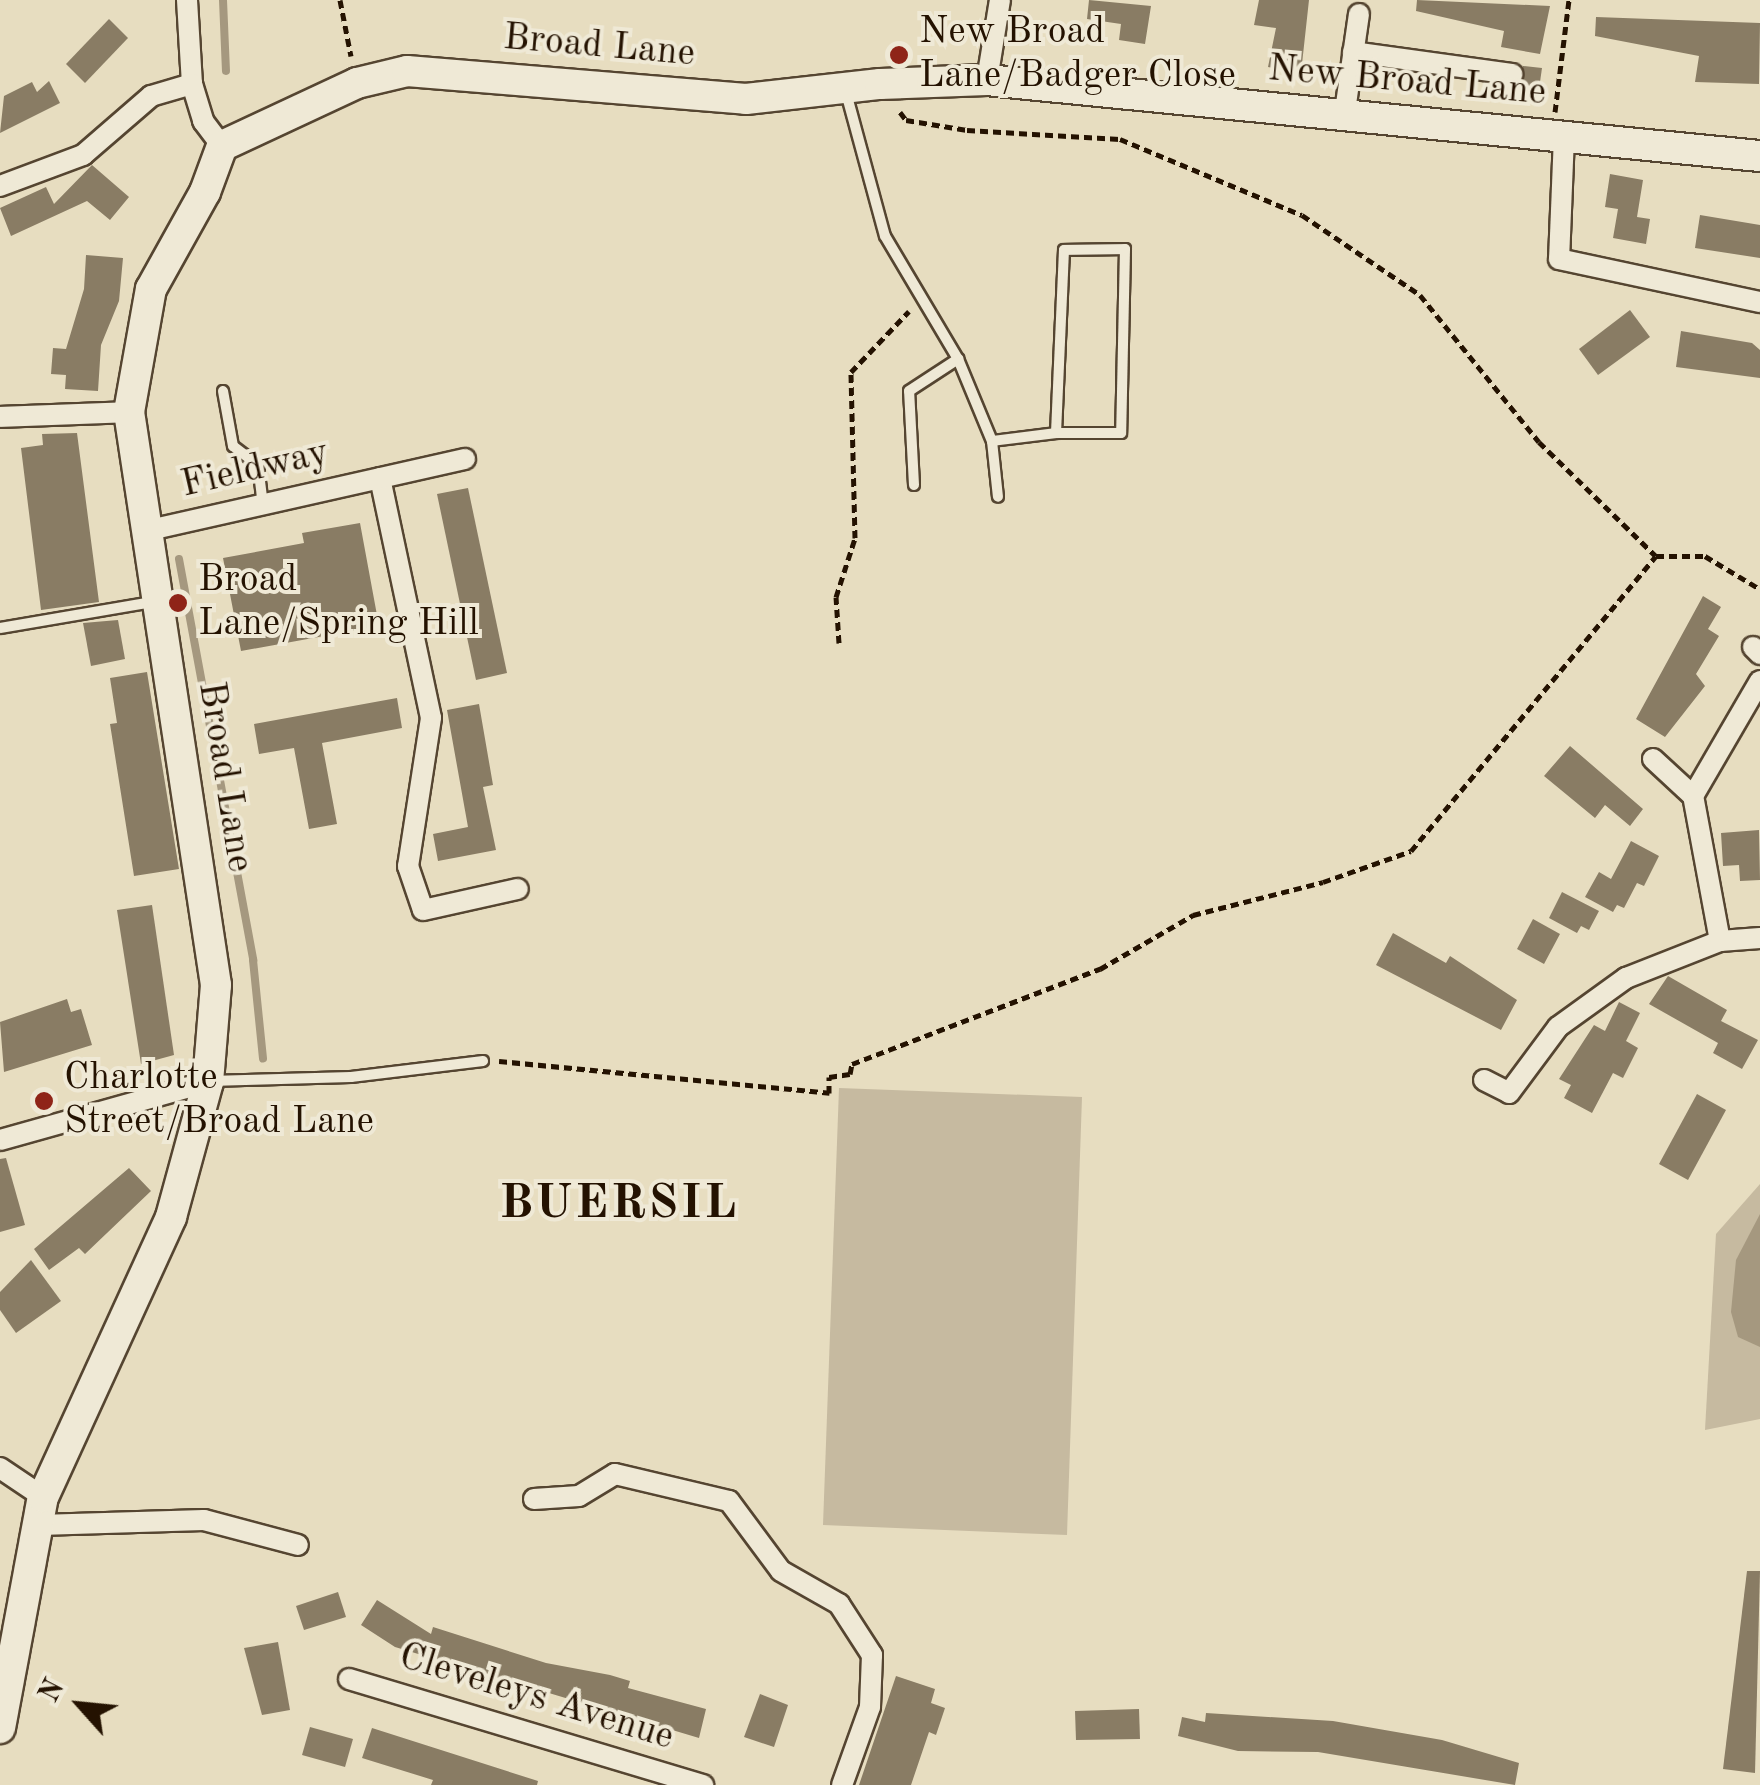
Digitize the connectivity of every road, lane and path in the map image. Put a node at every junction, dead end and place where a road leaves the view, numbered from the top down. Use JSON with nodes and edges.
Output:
{"nodes":[{"id":1,"x":186,"y":0,"type":"edge"},
{"id":2,"x":340,"y":0,"type":"edge"},
{"id":3,"x":1000,"y":0,"type":"edge"},
{"id":4,"x":1570,"y":0,"type":"edge"},
{"id":5,"x":1359,"y":14,"type":"dead end"},
{"id":6,"x":1354,"y":52,"type":"junction"},
{"id":7,"x":1512,"y":74,"type":"dead end"},
{"id":8,"x":987,"y":80,"type":"junction"},
{"id":9,"x":357,"y":83,"type":"junction"},
{"id":10,"x":192,"y":84,"type":"junction"},
{"id":11,"x":880,"y":84,"type":"junction"},
{"id":12,"x":845,"y":88,"type":"junction"},
{"id":13,"x":1344,"y":118,"type":"junction"},
{"id":14,"x":1558,"y":135,"type":"junction"},
{"id":15,"x":222,"y":146,"type":"junction"},
{"id":16,"x":1760,"y":156,"type":"edge"},
{"id":17,"x":0,"y":186,"type":"edge"},
{"id":18,"x":922,"y":298,"type":"junction"},
{"id":19,"x":1760,"y":302,"type":"edge"},
{"id":20,"x":958,"y":360,"type":"junction"},
{"id":21,"x":223,"y":391,"type":"dead end"},
{"id":22,"x":129,"y":412,"type":"junction"},
{"id":23,"x":0,"y":417,"type":"edge"},
{"id":24,"x":1056,"y":433,"type":"junction"},
{"id":25,"x":992,"y":441,"type":"junction"},
{"id":26,"x":465,"y":459,"type":"dead end"},
{"id":27,"x":380,"y":478,"type":"junction"},
{"id":28,"x":914,"y":485,"type":"dead end"},
{"id":29,"x":998,"y":497,"type":"dead end"},
{"id":30,"x":263,"y":503,"type":"junction"},
{"id":31,"x":145,"y":531,"type":"junction"},
{"id":32,"x":1656,"y":556,"type":"junction"},
{"id":33,"x":1760,"y":589,"type":"edge"},
{"id":34,"x":156,"y":601,"type":"junction"},
{"id":35,"x":0,"y":628,"type":"edge"},
{"id":36,"x":839,"y":643,"type":"dead end"},
{"id":37,"x":1760,"y":681,"type":"edge"},
{"id":38,"x":1652,"y":759,"type":"dead end"},
{"id":39,"x":1693,"y":796,"type":"junction"},
{"id":40,"x":518,"y":890,"type":"dead end"},
{"id":41,"x":1760,"y":938,"type":"edge"},
{"id":42,"x":1720,"y":941,"type":"junction"},
{"id":43,"x":483,"y":1061,"type":"joint"},
{"id":44,"x":1484,"y":1080,"type":"dead end"},
{"id":45,"x":208,"y":1082,"type":"junction"},
{"id":46,"x":0,"y":1140,"type":"edge"},
{"id":47,"x":0,"y":1468,"type":"edge"},
{"id":48,"x":534,"y":1499,"type":"dead end"},
{"id":49,"x":41,"y":1511,"type":"junction"},
{"id":50,"x":298,"y":1545,"type":"dead end"},
{"id":51,"x":349,"y":1679,"type":"dead end"},
{"id":52,"x":0,"y":1728,"type":"edge"},
{"id":53,"x":702,"y":1785,"type":"edge"},
{"id":54,"x":842,"y":1785,"type":"edge"}],
"edges":[{"from":1,"to":10,"type":"street"},
{"from":2,"to":9,"type":"path"},
{"from":3,"to":8,"type":"street"},
{"from":4,"to":14,"type":"path"},
{"from":5,"to":6,"type":"street"},
{"from":6,"to":7,"type":"street"},
{"from":6,"to":13,"type":"street"},
{"from":8,"to":11,"type":"main road","name":"Broad Lane"},
{"from":8,"to":13,"type":"main road","name":"New Broad Lane"},
{"from":9,"to":12,"type":"main road","name":"Broad Lane"},
{"from":9,"to":15,"type":"main road","name":"Broad Lane"},
{"from":10,"to":15,"type":"street"},
{"from":10,"to":17,"type":"street"},
{"from":11,"to":12,"type":"main road","name":"Broad Lane"},
{"from":11,"to":32,"type":"path"},
{"from":12,"to":18,"type":"lane"},
{"from":13,"to":14,"type":"main road","name":"New Broad Lane"},
{"from":14,"to":16,"type":"main road","name":"New Broad Lane"},
{"from":14,"to":19,"type":"street"},
{"from":15,"to":22,"type":"main road","name":"Broad Lane"},
{"from":18,"to":20,"type":"lane"},
{"from":18,"to":36,"type":"path"},
{"from":20,"to":25,"type":"lane"},
{"from":20,"to":28,"type":"lane"},
{"from":21,"to":30,"type":"lane"},
{"from":22,"to":23,"type":"street"},
{"from":22,"to":31,"type":"main road","name":"Broad Lane"},
{"from":24,"to":24,"type":"lane"},
{"from":24,"to":25,"type":"lane"},
{"from":25,"to":29,"type":"lane"},
{"from":26,"to":27,"type":"street","name":"Fieldway"},
{"from":27,"to":30,"type":"street","name":"Fieldway"},
{"from":27,"to":40,"type":"street","name":"Fieldway"},
{"from":30,"to":31,"type":"street","name":"Fieldway"},
{"from":31,"to":34,"type":"main road","name":"Broad Lane"},
{"from":32,"to":33,"type":"path"},
{"from":32,"to":43,"type":"path"},
{"from":34,"to":35,"type":"lane"},
{"from":34,"to":45,"type":"main road","name":"Broad Lane"},
{"from":37,"to":39,"type":"street"},
{"from":38,"to":39,"type":"street"},
{"from":39,"to":42,"type":"street"},
{"from":41,"to":42,"type":"street"},
{"from":42,"to":44,"type":"street"},
{"from":43,"to":45,"type":"lane"},
{"from":45,"to":46,"type":"street"},
{"from":45,"to":49,"type":"main road","name":"Broad Lane"},
{"from":47,"to":49,"type":"street"},
{"from":48,"to":54,"type":"street"},
{"from":49,"to":50,"type":"street"},
{"from":49,"to":52,"type":"main road","name":"Broad Lane"},
{"from":51,"to":53,"type":"street","name":"Cleveleys Avenue"}]}
